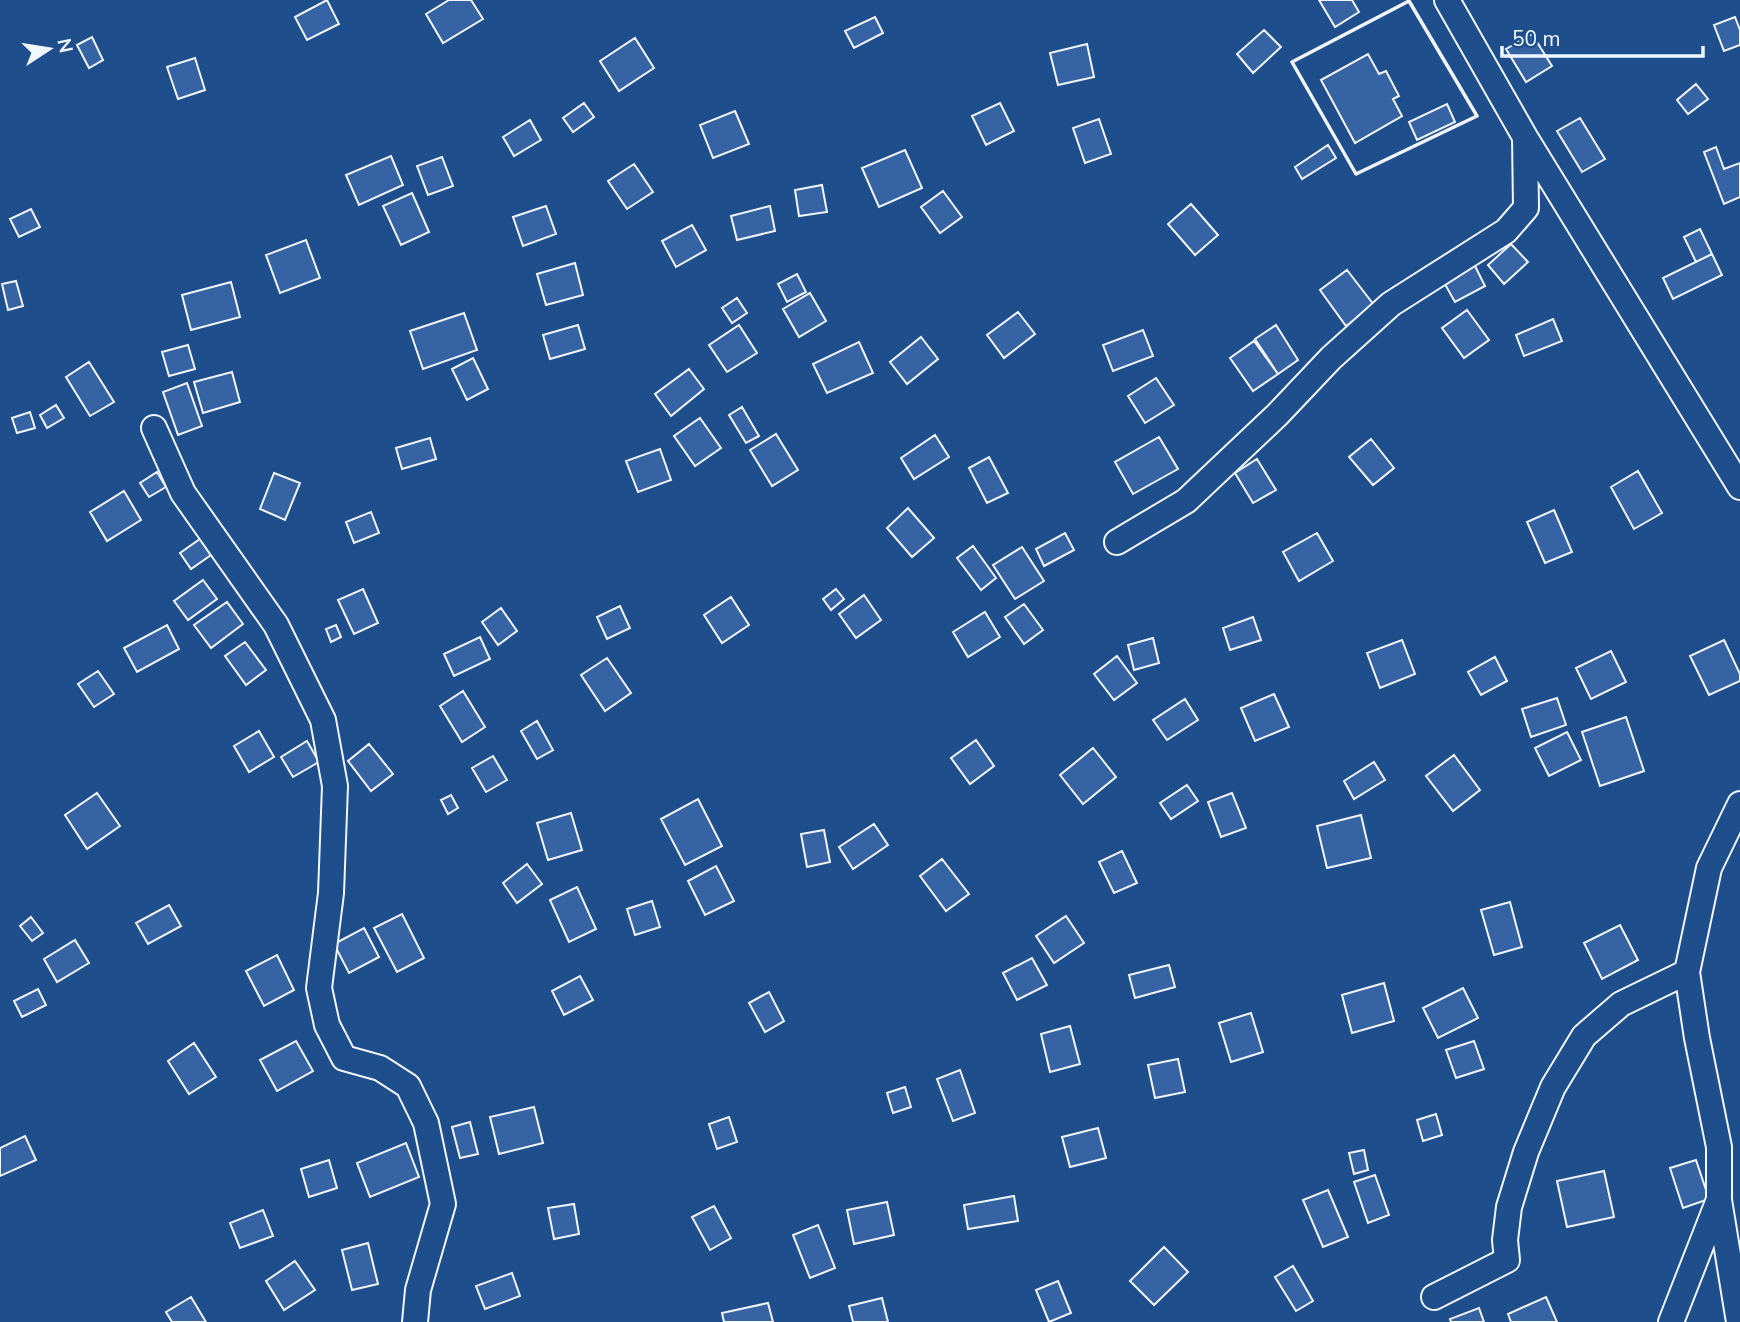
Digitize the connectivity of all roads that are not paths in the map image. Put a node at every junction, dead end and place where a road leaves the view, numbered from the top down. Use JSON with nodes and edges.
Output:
{"nodes":[{"id":1,"x":1447,"y":0,"type":"edge"},
{"id":2,"x":1525,"y":137,"type":"junction"},
{"id":3,"x":154,"y":428,"type":"dead end"},
{"id":4,"x":1740,"y":487,"type":"edge"},
{"id":5,"x":1117,"y":542,"type":"dead end"},
{"id":6,"x":1740,"y":804,"type":"edge"},
{"id":7,"x":1688,"y":972,"type":"junction"},
{"id":8,"x":1719,"y":1200,"type":"junction"},
{"id":9,"x":1434,"y":1297,"type":"dead end"},
{"id":10,"x":415,"y":1322,"type":"edge"},
{"id":11,"x":1671,"y":1322,"type":"edge"},
{"id":12,"x":1739,"y":1322,"type":"edge"}],
"edges":[{"from":1,"to":2,"type":"street"},
{"from":2,"to":4,"type":"street"},
{"from":2,"to":5,"type":"street"},
{"from":3,"to":10,"type":"street"},
{"from":6,"to":7,"type":"street"},
{"from":7,"to":8,"type":"street"},
{"from":7,"to":9,"type":"street"},
{"from":8,"to":11,"type":"street"},
{"from":8,"to":12,"type":"street"}]}
